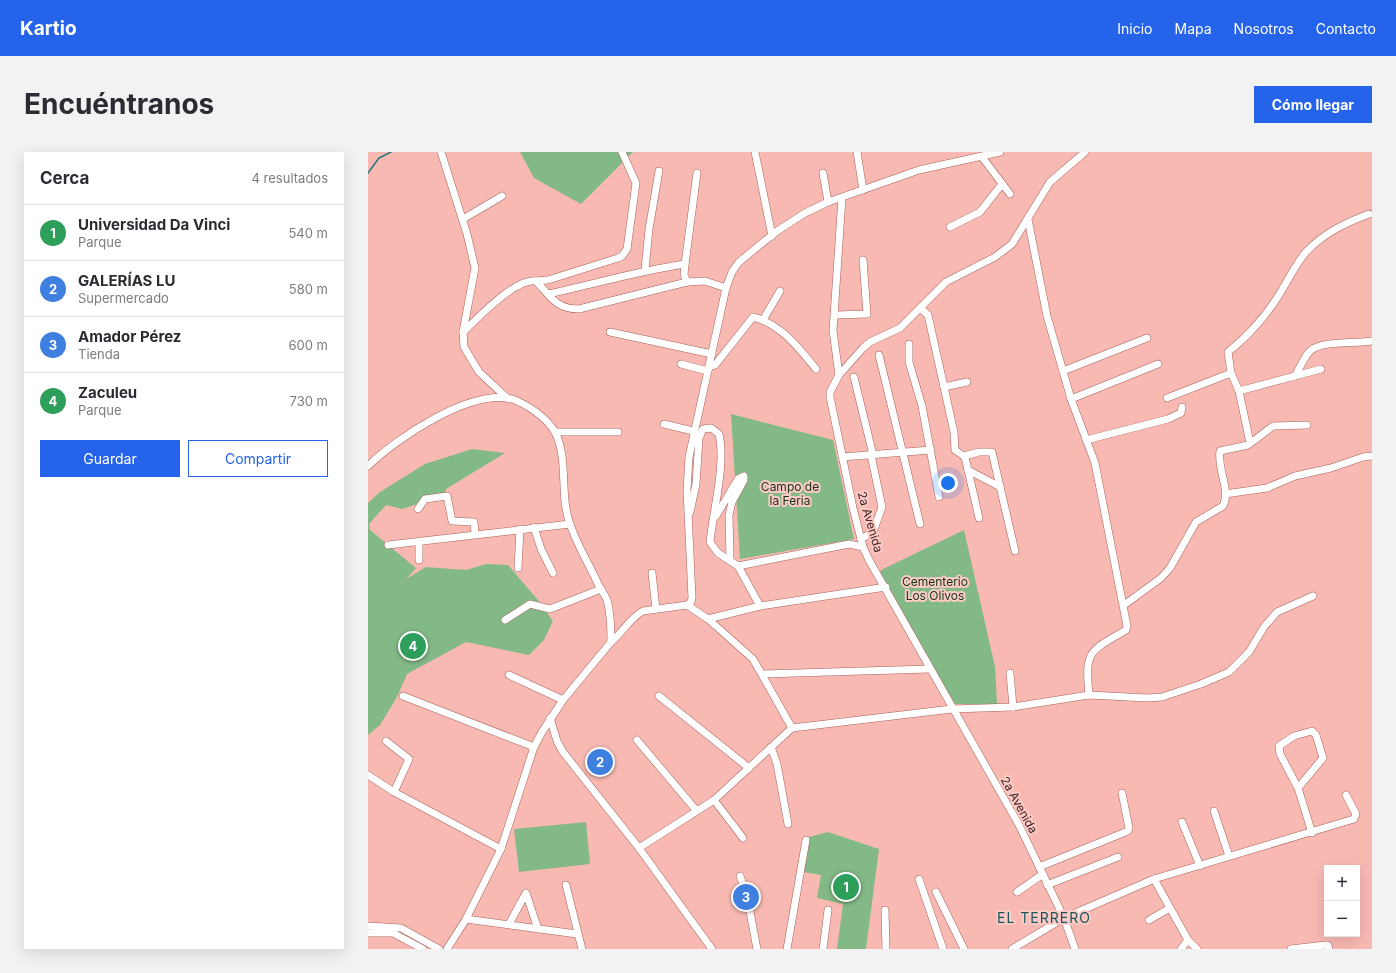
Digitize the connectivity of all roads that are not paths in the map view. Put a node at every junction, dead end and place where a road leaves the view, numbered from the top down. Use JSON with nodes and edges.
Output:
{"nodes":[{"id":1,"x":441,"y":152,"type":"edge"},
{"id":2,"x":622,"y":152,"type":"edge"},
{"id":3,"x":755,"y":152,"type":"edge"},
{"id":4,"x":857,"y":152,"type":"edge"},
{"id":5,"x":1000,"y":152,"type":"edge"},
{"id":6,"x":1085,"y":152,"type":"edge"},
{"id":7,"x":982,"y":156,"type":"junction"},
{"id":8,"x":659,"y":171,"type":"dead end"},
{"id":9,"x":697,"y":172,"type":"dead end"},
{"id":10,"x":823,"y":173,"type":"dead end"},
{"id":11,"x":1002,"y":184,"type":"junction"},
{"id":12,"x":863,"y":190,"type":"junction"},
{"id":13,"x":1010,"y":194,"type":"dead end"},
{"id":14,"x":502,"y":196,"type":"dead end"},
{"id":15,"x":842,"y":198,"type":"junction"},
{"id":16,"x":828,"y":202,"type":"junction"},
{"id":17,"x":1368,"y":214,"type":"dead end"},
{"id":18,"x":1028,"y":219,"type":"junction"},
{"id":19,"x":462,"y":220,"type":"junction"},
{"id":20,"x":950,"y":227,"type":"dead end"},
{"id":21,"x":772,"y":236,"type":"junction"},
{"id":22,"x":863,"y":260,"type":"dead end"},
{"id":23,"x":685,"y":264,"type":"junction"},
{"id":24,"x":645,"y":270,"type":"junction"},
{"id":25,"x":536,"y":281,"type":"junction"},
{"id":26,"x":687,"y":282,"type":"junction"},
{"id":27,"x":726,"y":288,"type":"junction"},
{"id":28,"x":780,"y":291,"type":"dead end"},
{"id":29,"x":548,"y":294,"type":"junction"},
{"id":30,"x":920,"y":308,"type":"junction"},
{"id":31,"x":836,"y":315,"type":"junction"},
{"id":32,"x":763,"y":320,"type":"junction"},
{"id":33,"x":463,"y":332,"type":"junction"},
{"id":34,"x":610,"y":332,"type":"dead end"},
{"id":35,"x":1147,"y":338,"type":"dead end"},
{"id":36,"x":1372,"y":341,"type":"edge"},
{"id":37,"x":909,"y":344,"type":"dead end"},
{"id":38,"x":712,"y":354,"type":"junction"},
{"id":39,"x":879,"y":355,"type":"dead end"},
{"id":40,"x":681,"y":364,"type":"dead end"},
{"id":41,"x":1158,"y":364,"type":"dead end"},
{"id":42,"x":708,"y":369,"type":"junction"},
{"id":43,"x":816,"y":369,"type":"dead end"},
{"id":44,"x":1321,"y":369,"type":"dead end"},
{"id":45,"x":1063,"y":371,"type":"junction"},
{"id":46,"x":1231,"y":373,"type":"junction"},
{"id":47,"x":839,"y":376,"type":"junction"},
{"id":48,"x":1295,"y":376,"type":"junction"},
{"id":49,"x":854,"y":377,"type":"dead end"},
{"id":50,"x":967,"y":382,"type":"dead end"},
{"id":51,"x":944,"y":387,"type":"junction"},
{"id":52,"x":1239,"y":392,"type":"junction"},
{"id":53,"x":1167,"y":398,"type":"dead end"},
{"id":54,"x":508,"y":399,"type":"junction"},
{"id":55,"x":1071,"y":399,"type":"junction"},
{"id":56,"x":1182,"y":407,"type":"dead end"},
{"id":57,"x":664,"y":424,"type":"dead end"},
{"id":58,"x":1307,"y":425,"type":"dead end"},
{"id":59,"x":694,"y":431,"type":"junction"},
{"id":60,"x":555,"y":432,"type":"junction"},
{"id":61,"x":618,"y":432,"type":"dead end"},
{"id":62,"x":1086,"y":440,"type":"junction"},
{"id":63,"x":1250,"y":444,"type":"junction"},
{"id":64,"x":931,"y":450,"type":"junction"},
{"id":65,"x":903,"y":453,"type":"junction"},
{"id":66,"x":368,"y":455,"type":"edge"},
{"id":67,"x":872,"y":455,"type":"junction"},
{"id":68,"x":842,"y":456,"type":"junction"},
{"id":69,"x":964,"y":456,"type":"junction"},
{"id":70,"x":1372,"y":456,"type":"edge"},
{"id":71,"x":374,"y":460,"type":"junction"},
{"id":72,"x":368,"y":466,"type":"edge"},
{"id":73,"x":968,"y":470,"type":"junction"},
{"id":74,"x":1000,"y":487,"type":"junction"},
{"id":75,"x":1225,"y":494,"type":"junction"},
{"id":76,"x":939,"y":497,"type":"dead end"},
{"id":77,"x":418,"y":509,"type":"dead end"},
{"id":78,"x":979,"y":518,"type":"dead end"},
{"id":79,"x":713,"y":521,"type":"junction"},
{"id":80,"x":570,"y":524,"type":"junction"},
{"id":81,"x":688,"y":524,"type":"junction"},
{"id":82,"x":920,"y":524,"type":"dead end"},
{"id":83,"x":534,"y":527,"type":"junction"},
{"id":84,"x":520,"y":529,"type":"junction"},
{"id":85,"x":475,"y":534,"type":"junction"},
{"id":86,"x":861,"y":538,"type":"junction"},
{"id":87,"x":419,"y":540,"type":"junction"},
{"id":88,"x":388,"y":545,"type":"dead end"},
{"id":89,"x":863,"y":547,"type":"junction"},
{"id":90,"x":1016,"y":550,"type":"dead end"},
{"id":91,"x":419,"y":560,"type":"dead end"},
{"id":92,"x":730,"y":560,"type":"junction"},
{"id":93,"x":738,"y":566,"type":"junction"},
{"id":94,"x":518,"y":568,"type":"dead end"},
{"id":95,"x":553,"y":573,"type":"dead end"},
{"id":96,"x":652,"y":573,"type":"dead end"},
{"id":97,"x":886,"y":587,"type":"junction"},
{"id":98,"x":601,"y":589,"type":"junction"},
{"id":99,"x":1313,"y":596,"type":"dead end"},
{"id":100,"x":687,"y":605,"type":"junction"},
{"id":101,"x":1124,"y":605,"type":"junction"},
{"id":102,"x":760,"y":606,"type":"junction"},
{"id":103,"x":656,"y":609,"type":"junction"},
{"id":104,"x":708,"y":619,"type":"junction"},
{"id":105,"x":505,"y":620,"type":"dead end"},
{"id":106,"x":611,"y":642,"type":"junction"},
{"id":107,"x":930,"y":669,"type":"junction"},
{"id":108,"x":1010,"y":673,"type":"dead end"},
{"id":109,"x":763,"y":674,"type":"junction"},
{"id":110,"x":509,"y":675,"type":"dead end"},
{"id":111,"x":403,"y":696,"type":"dead end"},
{"id":112,"x":659,"y":696,"type":"dead end"},
{"id":113,"x":1089,"y":696,"type":"junction"},
{"id":114,"x":563,"y":700,"type":"junction"},
{"id":115,"x":1013,"y":707,"type":"junction"},
{"id":116,"x":952,"y":709,"type":"junction"},
{"id":117,"x":550,"y":718,"type":"junction"},
{"id":118,"x":792,"y":728,"type":"junction"},
{"id":119,"x":637,"y":740,"type":"dead end"},
{"id":120,"x":386,"y":741,"type":"dead end"},
{"id":121,"x":534,"y":747,"type":"junction"},
{"id":122,"x":771,"y":747,"type":"junction"},
{"id":123,"x":750,"y":768,"type":"junction"},
{"id":124,"x":368,"y":775,"type":"edge"},
{"id":125,"x":1298,"y":788,"type":"junction"},
{"id":126,"x":394,"y":792,"type":"junction"},
{"id":127,"x":1122,"y":793,"type":"dead end"},
{"id":128,"x":1346,"y":795,"type":"dead end"},
{"id":129,"x":714,"y":800,"type":"junction"},
{"id":130,"x":696,"y":810,"type":"junction"},
{"id":131,"x":1214,"y":811,"type":"dead end"},
{"id":132,"x":1182,"y":822,"type":"dead end"},
{"id":133,"x":788,"y":824,"type":"dead end"},
{"id":134,"x":1312,"y":833,"type":"junction"},
{"id":135,"x":743,"y":838,"type":"dead end"},
{"id":136,"x":806,"y":840,"type":"dead end"},
{"id":137,"x":639,"y":848,"type":"junction"},
{"id":138,"x":501,"y":849,"type":"junction"},
{"id":139,"x":1230,"y":856,"type":"junction"},
{"id":140,"x":1118,"y":857,"type":"dead end"},
{"id":141,"x":1039,"y":866,"type":"junction"},
{"id":142,"x":1200,"y":866,"type":"junction"},
{"id":143,"x":1043,"y":874,"type":"junction"},
{"id":144,"x":740,"y":876,"type":"dead end"},
{"id":145,"x":919,"y":879,"type":"dead end"},
{"id":146,"x":1154,"y":879,"type":"junction"},
{"id":147,"x":566,"y":885,"type":"dead end"},
{"id":148,"x":1047,"y":885,"type":"junction"},
{"id":149,"x":936,"y":892,"type":"dead end"},
{"id":150,"x":1017,"y":892,"type":"dead end"},
{"id":151,"x":1170,"y":908,"type":"junction"},
{"id":152,"x":828,"y":910,"type":"dead end"},
{"id":153,"x":886,"y":910,"type":"dead end"},
{"id":154,"x":1064,"y":918,"type":"junction"},
{"id":155,"x":466,"y":920,"type":"junction"},
{"id":156,"x":1149,"y":920,"type":"dead end"},
{"id":157,"x":509,"y":924,"type":"junction"},
{"id":158,"x":368,"y":926,"type":"edge"},
{"id":159,"x":538,"y":929,"type":"junction"},
{"id":160,"x":368,"y":933,"type":"edge"},
{"id":161,"x":577,"y":934,"type":"junction"},
{"id":162,"x":1188,"y":940,"type":"junction"},
{"id":163,"x":423,"y":949,"type":"edge"},
{"id":164,"x":439,"y":949,"type":"edge"},
{"id":165,"x":447,"y":949,"type":"edge"},
{"id":166,"x":582,"y":949,"type":"edge"},
{"id":167,"x":712,"y":949,"type":"edge"},
{"id":168,"x":757,"y":949,"type":"edge"},
{"id":169,"x":787,"y":949,"type":"edge"},
{"id":170,"x":823,"y":949,"type":"edge"},
{"id":171,"x":886,"y":949,"type":"edge"},
{"id":172,"x":943,"y":949,"type":"edge"},
{"id":173,"x":964,"y":949,"type":"edge"},
{"id":174,"x":1012,"y":949,"type":"edge"},
{"id":175,"x":1075,"y":949,"type":"edge"},
{"id":176,"x":1180,"y":949,"type":"edge"},
{"id":177,"x":1197,"y":949,"type":"edge"},
{"id":178,"x":1290,"y":949,"type":"edge"},
{"id":179,"x":1329,"y":949,"type":"edge"}],
"edges":[{"from":1,"to":19,"type":"street"},
{"from":2,"to":25,"type":"street"},
{"from":3,"to":21,"type":"street"},
{"from":4,"to":12,"type":"street"},
{"from":5,"to":7,"type":"street"},
{"from":6,"to":18,"type":"street","name":"2a Avenida"},
{"from":7,"to":11,"type":"street"},
{"from":7,"to":12,"type":"street"},
{"from":8,"to":24,"type":"street"},
{"from":9,"to":23,"type":"street"},
{"from":10,"to":16,"type":"street"},
{"from":11,"to":13,"type":"street"},
{"from":11,"to":20,"type":"street"},
{"from":12,"to":15,"type":"street"},
{"from":14,"to":19,"type":"street"},
{"from":15,"to":16,"type":"street"},
{"from":15,"to":31,"type":"street"},
{"from":16,"to":21,"type":"street"},
{"from":17,"to":46,"type":"street"},
{"from":18,"to":30,"type":"street","name":"2a Avenida"},
{"from":18,"to":45,"type":"street"},
{"from":19,"to":33,"type":"street"},
{"from":21,"to":27,"type":"street"},
{"from":22,"to":31,"type":"street"},
{"from":23,"to":24,"type":"street"},
{"from":23,"to":26,"type":"street"},
{"from":24,"to":29,"type":"street"},
{"from":25,"to":29,"type":"street"},
{"from":25,"to":33,"type":"street"},
{"from":26,"to":27,"type":"street"},
{"from":26,"to":29,"type":"street"},
{"from":27,"to":38,"type":"street"},
{"from":28,"to":32,"type":"street"},
{"from":30,"to":47,"type":"street","name":"2a Avenida"},
{"from":30,"to":51,"type":"street"},
{"from":31,"to":47,"type":"street"},
{"from":32,"to":42,"type":"street"},
{"from":32,"to":43,"type":"street"},
{"from":33,"to":54,"type":"street"},
{"from":34,"to":38,"type":"street"},
{"from":35,"to":45,"type":"street"},
{"from":36,"to":48,"type":"street"},
{"from":37,"to":64,"type":"street"},
{"from":38,"to":42,"type":"street"},
{"from":39,"to":65,"type":"street"},
{"from":40,"to":42,"type":"street"},
{"from":41,"to":55,"type":"street"},
{"from":42,"to":59,"type":"street"},
{"from":44,"to":48,"type":"street"},
{"from":45,"to":55,"type":"street"},
{"from":46,"to":52,"type":"street"},
{"from":46,"to":53,"type":"street"},
{"from":47,"to":68,"type":"street","name":"2a Avenida"},
{"from":48,"to":52,"type":"street"},
{"from":49,"to":67,"type":"street"},
{"from":50,"to":51,"type":"street"},
{"from":51,"to":69,"type":"street"},
{"from":52,"to":63,"type":"street"},
{"from":54,"to":60,"type":"street"},
{"from":54,"to":71,"type":"street"},
{"from":55,"to":62,"type":"street"},
{"from":56,"to":62,"type":"street"},
{"from":57,"to":59,"type":"street"},
{"from":58,"to":63,"type":"street"},
{"from":59,"to":81,"type":"street"},
{"from":60,"to":61,"type":"street"},
{"from":60,"to":80,"type":"street"},
{"from":62,"to":101,"type":"street"},
{"from":63,"to":75,"type":"street"},
{"from":64,"to":65,"type":"street"},
{"from":64,"to":76,"type":"street"},
{"from":65,"to":67,"type":"street"},
{"from":65,"to":82,"type":"street"},
{"from":66,"to":71,"type":"street"},
{"from":67,"to":68,"type":"street"},
{"from":67,"to":86,"type":"street"},
{"from":68,"to":86,"type":"street","name":"2a Avenida"},
{"from":69,"to":73,"type":"street"},
{"from":69,"to":74,"type":"street"},
{"from":70,"to":75,"type":"street"},
{"from":71,"to":72,"type":"street"},
{"from":73,"to":74,"type":"street"},
{"from":73,"to":78,"type":"street"},
{"from":74,"to":90,"type":"street"},
{"from":75,"to":101,"type":"street"},
{"from":77,"to":85,"type":"street"},
{"from":79,"to":81,"type":"street"},
{"from":79,"to":92,"type":"street"},
{"from":79,"to":92,"type":"street"},
{"from":80,"to":83,"type":"street"},
{"from":80,"to":98,"type":"street"},
{"from":81,"to":100,"type":"street"},
{"from":83,"to":84,"type":"street"},
{"from":83,"to":95,"type":"street"},
{"from":84,"to":85,"type":"street"},
{"from":84,"to":94,"type":"street"},
{"from":85,"to":87,"type":"street"},
{"from":86,"to":89,"type":"street","name":"2a Avenida"},
{"from":87,"to":88,"type":"street"},
{"from":87,"to":91,"type":"street"},
{"from":89,"to":93,"type":"street"},
{"from":89,"to":97,"type":"street","name":"2a Avenida"},
{"from":92,"to":93,"type":"street"},
{"from":93,"to":102,"type":"street"},
{"from":96,"to":103,"type":"street"},
{"from":97,"to":102,"type":"street"},
{"from":97,"to":107,"type":"street","name":"2a Avenida"},
{"from":98,"to":105,"type":"street"},
{"from":98,"to":106,"type":"street"},
{"from":99,"to":113,"type":"street"},
{"from":100,"to":103,"type":"street"},
{"from":100,"to":104,"type":"street"},
{"from":101,"to":113,"type":"street"},
{"from":102,"to":104,"type":"street"},
{"from":103,"to":106,"type":"street"},
{"from":104,"to":109,"type":"street"},
{"from":106,"to":114,"type":"street"},
{"from":107,"to":109,"type":"street"},
{"from":107,"to":116,"type":"street","name":"2a Avenida"},
{"from":108,"to":115,"type":"street"},
{"from":109,"to":118,"type":"street"},
{"from":110,"to":114,"type":"street"},
{"from":111,"to":121,"type":"street"},
{"from":112,"to":123,"type":"street"},
{"from":113,"to":115,"type":"street"},
{"from":114,"to":117,"type":"street"},
{"from":115,"to":116,"type":"street"},
{"from":116,"to":118,"type":"street"},
{"from":116,"to":141,"type":"street","name":"2a Avenida"},
{"from":117,"to":121,"type":"street"},
{"from":117,"to":137,"type":"street"},
{"from":118,"to":122,"type":"street"},
{"from":119,"to":130,"type":"street"},
{"from":120,"to":126,"type":"street"},
{"from":121,"to":138,"type":"street"},
{"from":122,"to":123,"type":"street"},
{"from":122,"to":133,"type":"street"},
{"from":123,"to":129,"type":"street"},
{"from":124,"to":126,"type":"street"},
{"from":125,"to":125,"type":"street"},
{"from":125,"to":134,"type":"street"},
{"from":126,"to":138,"type":"street"},
{"from":127,"to":141,"type":"street"},
{"from":128,"to":134,"type":"street"},
{"from":129,"to":130,"type":"street"},
{"from":129,"to":135,"type":"street"},
{"from":130,"to":137,"type":"street"},
{"from":131,"to":139,"type":"street"},
{"from":132,"to":142,"type":"street"},
{"from":134,"to":139,"type":"street"},
{"from":136,"to":169,"type":"street"},
{"from":137,"to":167,"type":"street"},
{"from":138,"to":155,"type":"street"},
{"from":139,"to":142,"type":"street"},
{"from":140,"to":148,"type":"street"},
{"from":141,"to":143,"type":"street","name":"2a Avenida"},
{"from":142,"to":146,"type":"street"},
{"from":143,"to":148,"type":"street","name":"2a Avenida"},
{"from":143,"to":150,"type":"street"},
{"from":144,"to":168,"type":"street"},
{"from":145,"to":172,"type":"street"},
{"from":146,"to":151,"type":"street"},
{"from":146,"to":154,"type":"street"},
{"from":147,"to":161,"type":"street"},
{"from":148,"to":154,"type":"street","name":"2a Avenida"},
{"from":149,"to":173,"type":"street"},
{"from":151,"to":156,"type":"street"},
{"from":151,"to":162,"type":"street"},
{"from":152,"to":170,"type":"street"},
{"from":153,"to":171,"type":"street"},
{"from":154,"to":174,"type":"street"},
{"from":154,"to":175,"type":"street","name":"2a Avenida"},
{"from":155,"to":157,"type":"street"},
{"from":155,"to":165,"type":"street"},
{"from":157,"to":159,"type":"street"},
{"from":157,"to":159,"type":"street"},
{"from":158,"to":164,"type":"street"},
{"from":159,"to":161,"type":"street"},
{"from":160,"to":163,"type":"street"},
{"from":161,"to":166,"type":"street"},
{"from":162,"to":176,"type":"street"},
{"from":162,"to":177,"type":"street"},
{"from":178,"to":179,"type":"street"}]}
